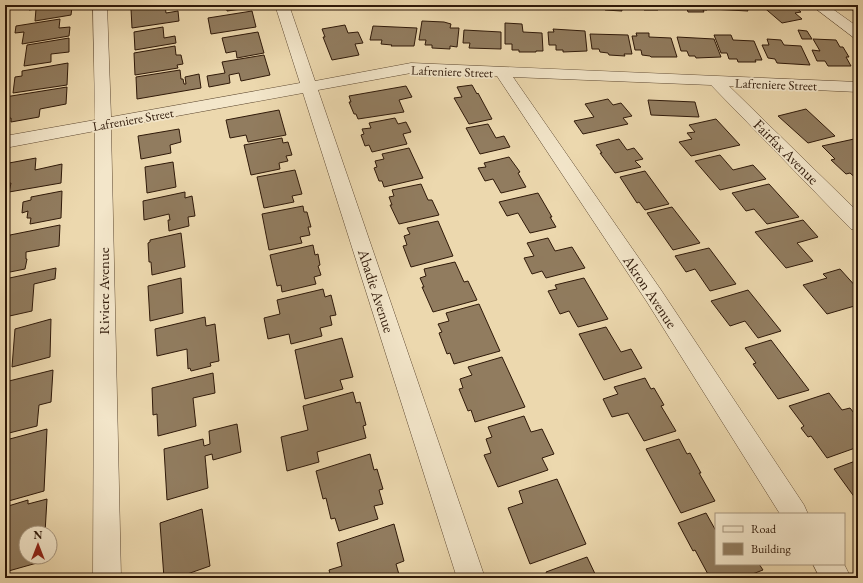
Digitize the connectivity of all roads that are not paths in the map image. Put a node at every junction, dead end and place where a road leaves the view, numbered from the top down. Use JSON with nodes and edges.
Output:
{"nodes":[{"id":1,"x":100,"y":5,"type":"edge"},
{"id":2,"x":282,"y":5,"type":"edge"},
{"id":3,"x":818,"y":5,"type":"edge"},
{"id":4,"x":858,"y":34,"type":"edge"},
{"id":5,"x":502,"y":72,"type":"junction"},
{"id":6,"x":714,"y":81,"type":"junction"},
{"id":7,"x":309,"y":86,"type":"junction"},
{"id":8,"x":858,"y":87,"type":"edge"},
{"id":9,"x":103,"y":124,"type":"junction"},
{"id":10,"x":5,"y":142,"type":"edge"},
{"id":11,"x":858,"y":224,"type":"edge"},
{"id":12,"x":794,"y":513,"type":"edge"},
{"id":13,"x":828,"y":565,"type":"edge"},
{"id":14,"x":107,"y":578,"type":"edge"},
{"id":15,"x":471,"y":578,"type":"edge"},
{"id":16,"x":836,"y":578,"type":"edge"}],
"edges":[{"from":1,"to":9,"type":"street","name":"Riviere Avenue"},
{"from":2,"to":7,"type":"street","name":"Abadie Avenue"},
{"from":3,"to":4,"type":"street"},
{"from":5,"to":6,"type":"street","name":"Lafreniere Street"},
{"from":5,"to":7,"type":"street","name":"Lafreniere Street"},
{"from":5,"to":12,"type":"street","name":"Akron Avenue"},
{"from":6,"to":8,"type":"street","name":"Lafreniere Street"},
{"from":6,"to":11,"type":"street","name":"Fairfax Avenue"},
{"from":7,"to":9,"type":"street","name":"Lafreniere Street"},
{"from":7,"to":15,"type":"street","name":"Abadie Avenue"},
{"from":9,"to":10,"type":"street","name":"Lafreniere Street"},
{"from":9,"to":14,"type":"street","name":"Riviere Avenue"},
{"from":13,"to":16,"type":"street"}]}
